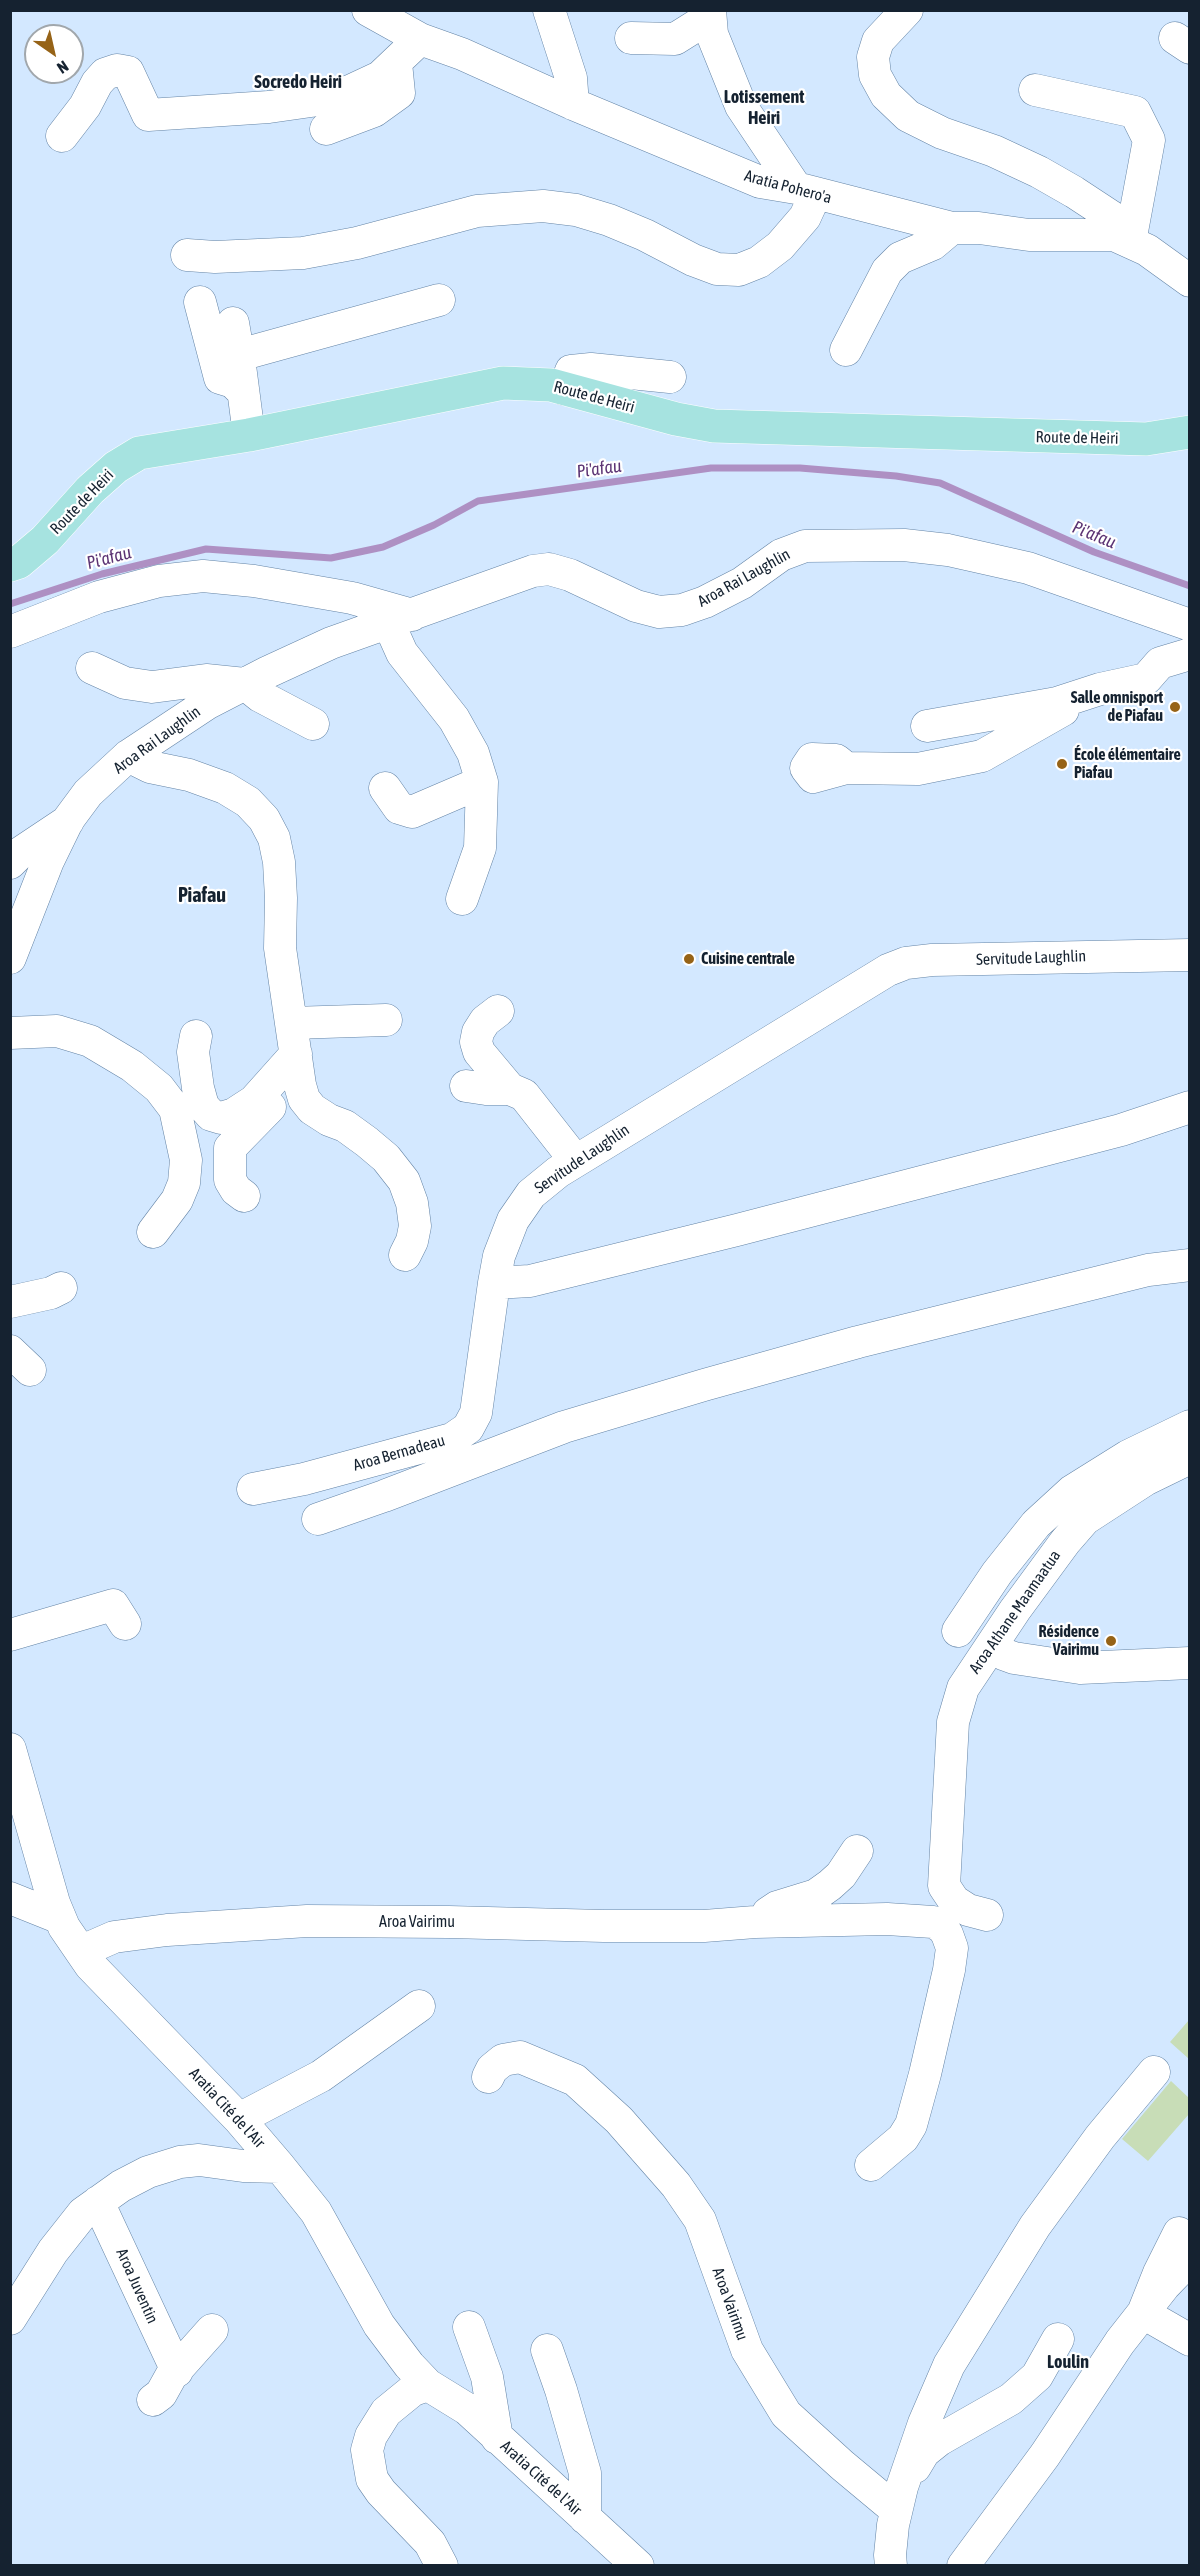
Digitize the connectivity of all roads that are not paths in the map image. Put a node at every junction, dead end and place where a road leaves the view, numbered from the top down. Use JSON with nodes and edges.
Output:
{"nodes":[{"id":1,"x":368,"y":10,"type":"edge"},
{"id":2,"x":549,"y":10,"type":"edge"},
{"id":3,"x":907,"y":10,"type":"edge"},
{"id":4,"x":710,"y":14,"type":"edge"},
{"id":5,"x":631,"y":38,"type":"dead end"},
{"id":6,"x":420,"y":39,"type":"junction"},
{"id":7,"x":396,"y":63,"type":"junction"},
{"id":8,"x":1035,"y":90,"type":"dead end"},
{"id":9,"x":573,"y":104,"type":"junction"},
{"id":10,"x":326,"y":129,"type":"dead end"},
{"id":11,"x":62,"y":136,"type":"dead end"},
{"id":12,"x":806,"y":190,"type":"junction"},
{"id":13,"x":952,"y":228,"type":"junction"},
{"id":14,"x":1122,"y":239,"type":"junction"},
{"id":15,"x":187,"y":255,"type":"dead end"},
{"id":16,"x":1190,"y":281,"type":"edge"},
{"id":17,"x":439,"y":300,"type":"dead end"},
{"id":18,"x":200,"y":302,"type":"dead end"},
{"id":19,"x":233,"y":323,"type":"dead end"},
{"id":20,"x":846,"y":350,"type":"dead end"},
{"id":21,"x":239,"y":358,"type":"junction"},
{"id":22,"x":670,"y":377,"type":"dead end"},
{"id":23,"x":564,"y":389,"type":"junction"},
{"id":24,"x":243,"y":392,"type":"junction"},
{"id":25,"x":1190,"y":432,"type":"edge"},
{"id":26,"x":249,"y":435,"type":"junction"},
{"id":27,"x":10,"y":565,"type":"edge"},
{"id":28,"x":401,"y":619,"type":"junction"},
{"id":29,"x":1190,"y":625,"type":"edge"},
{"id":30,"x":10,"y":632,"type":"edge"},
{"id":31,"x":1190,"y":654,"type":"edge"},
{"id":32,"x":92,"y":668,"type":"dead end"},
{"id":33,"x":245,"y":684,"type":"junction"},
{"id":34,"x":1100,"y":689,"type":"junction"},
{"id":35,"x":313,"y":724,"type":"dead end"},
{"id":36,"x":927,"y":726,"type":"dead end"},
{"id":37,"x":128,"y":756,"type":"junction"},
{"id":38,"x":846,"y":768,"type":"dead end"},
{"id":39,"x":482,"y":782,"type":"junction"},
{"id":40,"x":386,"y":788,"type":"dead end"},
{"id":41,"x":72,"y":814,"type":"junction"},
{"id":42,"x":10,"y":833,"type":"edge"},
{"id":43,"x":10,"y":863,"type":"edge"},
{"id":44,"x":462,"y":899,"type":"dead end"},
{"id":45,"x":1190,"y":955,"type":"edge"},
{"id":46,"x":10,"y":958,"type":"edge"},
{"id":47,"x":498,"y":1011,"type":"dead end"},
{"id":48,"x":386,"y":1020,"type":"dead end"},
{"id":49,"x":292,"y":1023,"type":"junction"},
{"id":50,"x":10,"y":1033,"type":"edge"},
{"id":51,"x":196,"y":1036,"type":"dead end"},
{"id":52,"x":296,"y":1054,"type":"junction"},
{"id":53,"x":466,"y":1086,"type":"dead end"},
{"id":54,"x":510,"y":1089,"type":"junction"},
{"id":55,"x":304,"y":1099,"type":"junction"},
{"id":56,"x":1190,"y":1107,"type":"edge"},
{"id":57,"x":575,"y":1160,"type":"junction"},
{"id":58,"x":244,"y":1196,"type":"dead end"},
{"id":59,"x":153,"y":1232,"type":"dead end"},
{"id":60,"x":405,"y":1256,"type":"dead end"},
{"id":61,"x":1190,"y":1264,"type":"edge"},
{"id":62,"x":494,"y":1283,"type":"junction"},
{"id":63,"x":62,"y":1288,"type":"dead end"},
{"id":64,"x":10,"y":1302,"type":"edge"},
{"id":65,"x":1190,"y":1426,"type":"edge"},
{"id":66,"x":1190,"y":1458,"type":"edge"},
{"id":67,"x":253,"y":1489,"type":"dead end"},
{"id":68,"x":318,"y":1519,"type":"dead end"},
{"id":69,"x":125,"y":1624,"type":"dead end"},
{"id":70,"x":958,"y":1631,"type":"dead end"},
{"id":71,"x":10,"y":1635,"type":"edge"},
{"id":72,"x":993,"y":1644,"type":"junction"},
{"id":73,"x":1190,"y":1663,"type":"edge"},
{"id":74,"x":10,"y":1749,"type":"edge"},
{"id":75,"x":857,"y":1851,"type":"dead end"},
{"id":76,"x":10,"y":1898,"type":"edge"},
{"id":77,"x":987,"y":1915,"type":"dead end"},
{"id":78,"x":60,"y":1918,"type":"junction"},
{"id":79,"x":755,"y":1922,"type":"junction"},
{"id":80,"x":82,"y":1951,"type":"junction"},
{"id":81,"x":419,"y":2006,"type":"dead end"},
{"id":82,"x":1154,"y":2072,"type":"dead end"},
{"id":83,"x":488,"y":2077,"type":"dead end"},
{"id":84,"x":239,"y":2119,"type":"junction"},
{"id":85,"x":871,"y":2165,"type":"dead end"},
{"id":86,"x":280,"y":2167,"type":"junction"},
{"id":87,"x":98,"y":2202,"type":"junction"},
{"id":88,"x":1184,"y":2246,"type":"edge"},
{"id":89,"x":1143,"y":2313,"type":"junction"},
{"id":90,"x":10,"y":2319,"type":"edge"},
{"id":91,"x":469,"y":2327,"type":"dead end"},
{"id":92,"x":212,"y":2330,"type":"dead end"},
{"id":93,"x":1058,"y":2339,"type":"dead end"},
{"id":94,"x":1190,"y":2340,"type":"edge"},
{"id":95,"x":547,"y":2350,"type":"dead end"},
{"id":96,"x":177,"y":2371,"type":"junction"},
{"id":97,"x":428,"y":2385,"type":"junction"},
{"id":98,"x":153,"y":2400,"type":"dead end"},
{"id":99,"x":497,"y":2438,"type":"junction"},
{"id":100,"x":899,"y":2499,"type":"junction"},
{"id":101,"x":585,"y":2518,"type":"junction"},
{"id":102,"x":442,"y":2565,"type":"edge"},
{"id":103,"x":638,"y":2565,"type":"edge"},
{"id":104,"x":891,"y":2565,"type":"edge"},
{"id":105,"x":963,"y":2565,"type":"edge"}],
"edges":[{"from":1,"to":6,"type":"street","name":"Aratia Pohero'a"},
{"from":2,"to":9,"type":"street"},
{"from":3,"to":14,"type":"street"},
{"from":4,"to":5,"type":"street"},
{"from":4,"to":12,"type":"street"},
{"from":6,"to":7,"type":"street"},
{"from":6,"to":9,"type":"street","name":"Aratia Pohero'a"},
{"from":7,"to":10,"type":"street"},
{"from":7,"to":11,"type":"street"},
{"from":8,"to":14,"type":"street"},
{"from":9,"to":12,"type":"street","name":"Aratia Pohero'a"},
{"from":12,"to":13,"type":"street","name":"Aratia Pohero'a"},
{"from":12,"to":15,"type":"street"},
{"from":13,"to":14,"type":"street","name":"Aratia Pohero'a"},
{"from":13,"to":20,"type":"street"},
{"from":14,"to":16,"type":"street","name":"Aratia Pohero'a"},
{"from":17,"to":21,"type":"street"},
{"from":18,"to":24,"type":"street"},
{"from":19,"to":21,"type":"street"},
{"from":21,"to":24,"type":"street"},
{"from":22,"to":23,"type":"street"},
{"from":23,"to":25,"type":"main road","name":"Route de Heiri"},
{"from":23,"to":26,"type":"main road","name":"Route de Heiri"},
{"from":24,"to":26,"type":"street"},
{"from":26,"to":27,"type":"main road","name":"Route de Heiri"},
{"from":28,"to":29,"type":"street","name":"Aroa Rai Laughlin"},
{"from":28,"to":30,"type":"street"},
{"from":28,"to":33,"type":"street","name":"Aroa Rai Laughlin"},
{"from":28,"to":39,"type":"street"},
{"from":31,"to":34,"type":"street"},
{"from":32,"to":33,"type":"street","name":"Aroa Rai Laughlin"},
{"from":33,"to":35,"type":"street","name":"Aroa Rai Laughlin"},
{"from":33,"to":37,"type":"street","name":"Aroa Rai Laughlin"},
{"from":34,"to":36,"type":"street"},
{"from":34,"to":38,"type":"street"},
{"from":37,"to":41,"type":"street","name":"Aroa Rai Laughlin"},
{"from":37,"to":49,"type":"street"},
{"from":39,"to":40,"type":"street"},
{"from":39,"to":44,"type":"street"},
{"from":41,"to":42,"type":"street","name":"Aroa Rai Laughlin"},
{"from":41,"to":43,"type":"street","name":"Aroa Rai Laughlin"},
{"from":41,"to":46,"type":"street","name":"Aroa Rai Laughlin"},
{"from":45,"to":57,"type":"street","name":"Servitude Laughlin"},
{"from":47,"to":54,"type":"street"},
{"from":48,"to":49,"type":"street"},
{"from":49,"to":52,"type":"street"},
{"from":50,"to":59,"type":"street"},
{"from":51,"to":52,"type":"street"},
{"from":52,"to":55,"type":"street"},
{"from":53,"to":54,"type":"street"},
{"from":54,"to":57,"type":"street"},
{"from":55,"to":58,"type":"street"},
{"from":55,"to":60,"type":"street"},
{"from":56,"to":62,"type":"street"},
{"from":57,"to":62,"type":"street","name":"Servitude Laughlin"},
{"from":61,"to":68,"type":"street"},
{"from":62,"to":67,"type":"street","name":"Aroa Bernadeau"},
{"from":63,"to":64,"type":"street"},
{"from":65,"to":70,"type":"street"},
{"from":66,"to":72,"type":"street","name":"Aroa Athane Maamaatua"},
{"from":69,"to":71,"type":"street"},
{"from":72,"to":73,"type":"street"},
{"from":72,"to":77,"type":"street","name":"Aroa Athane Maamaatua"},
{"from":74,"to":78,"type":"street","name":"Aratia Cité de l'Air"},
{"from":75,"to":79,"type":"street","name":"Aroa Vairimu"},
{"from":76,"to":78,"type":"street"},
{"from":78,"to":80,"type":"street","name":"Aratia Cité de l'Air"},
{"from":79,"to":80,"type":"street","name":"Aroa Vairimu"},
{"from":79,"to":85,"type":"street","name":"Aroa Vairimu"},
{"from":80,"to":84,"type":"street","name":"Aratia Cité de l'Air"},
{"from":81,"to":84,"type":"street"},
{"from":82,"to":100,"type":"street"},
{"from":83,"to":100,"type":"street","name":"Aroa Vairimu"},
{"from":84,"to":86,"type":"street","name":"Aratia Cité de l'Air"},
{"from":86,"to":87,"type":"street"},
{"from":86,"to":97,"type":"street","name":"Aratia Cité de l'Air"},
{"from":87,"to":90,"type":"street"},
{"from":87,"to":96,"type":"street","name":"Aroa Juventin"},
{"from":88,"to":89,"type":"street"},
{"from":89,"to":94,"type":"street"},
{"from":89,"to":105,"type":"street"},
{"from":91,"to":99,"type":"street","name":"Aratia Cité de l'Air"},
{"from":92,"to":96,"type":"street"},
{"from":93,"to":100,"type":"street"},
{"from":95,"to":101,"type":"street","name":"Aratia Cité de l'Air"},
{"from":96,"to":98,"type":"street"},
{"from":97,"to":99,"type":"street","name":"Aratia Cité de l'Air"},
{"from":97,"to":102,"type":"street"},
{"from":99,"to":101,"type":"street","name":"Aratia Cité de l'Air"},
{"from":100,"to":104,"type":"street"},
{"from":101,"to":103,"type":"street","name":"Aratia Cité de l'Air"}]}
